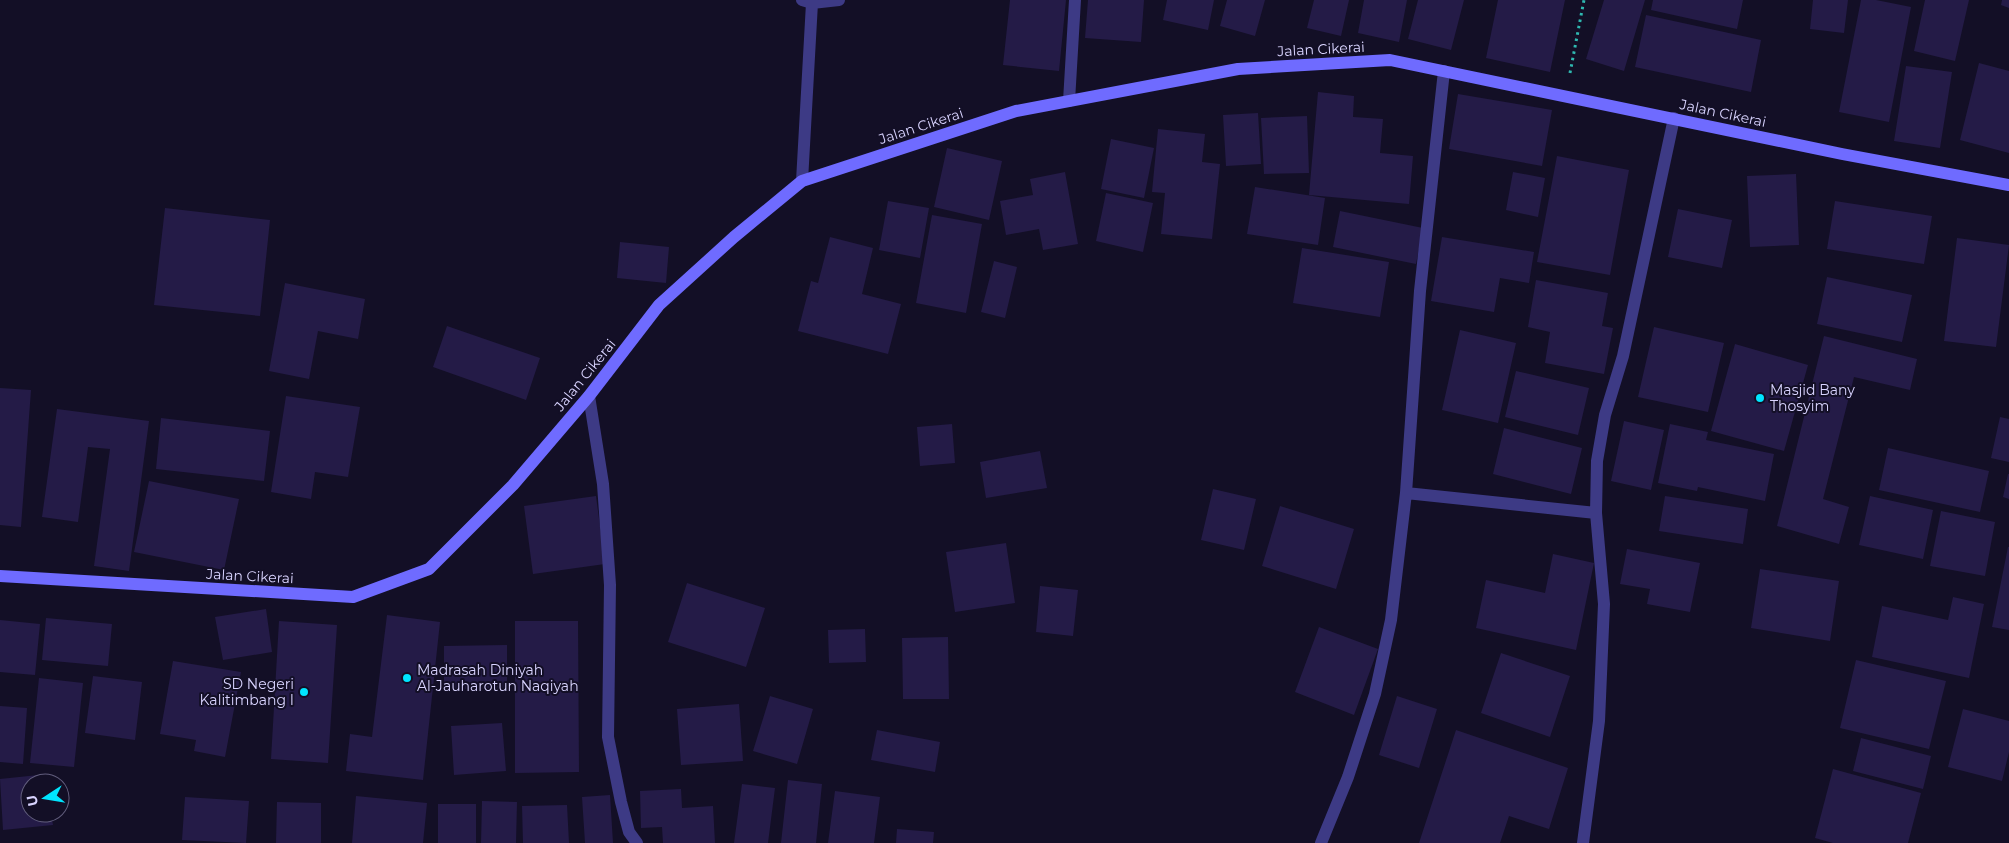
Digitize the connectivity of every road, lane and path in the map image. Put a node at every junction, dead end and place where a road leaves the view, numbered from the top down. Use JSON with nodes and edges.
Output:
{"nodes":[{"id":1,"x":839,"y":0,"type":"edge"},
{"id":2,"x":1075,"y":0,"type":"edge"},
{"id":3,"x":1584,"y":0,"type":"edge"},
{"id":4,"x":807,"y":2,"type":"edge"},
{"id":5,"x":1444,"y":70,"type":"junction"},
{"id":6,"x":1566,"y":96,"type":"junction"},
{"id":7,"x":1069,"y":101,"type":"junction"},
{"id":8,"x":1674,"y":118,"type":"junction"},
{"id":9,"x":802,"y":181,"type":"junction"},
{"id":10,"x":2009,"y":185,"type":"edge"},
{"id":11,"x":589,"y":396,"type":"junction"},
{"id":12,"x":1406,"y":493,"type":"junction"},
{"id":13,"x":1596,"y":512,"type":"junction"},
{"id":14,"x":0,"y":576,"type":"edge"},
{"id":15,"x":637,"y":843,"type":"edge"},
{"id":16,"x":1321,"y":843,"type":"edge"},
{"id":17,"x":1583,"y":843,"type":"edge"}],
"edges":[{"from":1,"to":4,"type":"street"},
{"from":2,"to":7,"type":"street"},
{"from":3,"to":6,"type":"path"},
{"from":4,"to":9,"type":"street"},
{"from":5,"to":6,"type":"street","name":"Jalan Cikerai"},
{"from":5,"to":7,"type":"street","name":"Jalan Cikerai"},
{"from":5,"to":12,"type":"street"},
{"from":6,"to":8,"type":"street","name":"Jalan Cikerai"},
{"from":7,"to":9,"type":"street","name":"Jalan Cikerai"},
{"from":8,"to":10,"type":"street","name":"Jalan Cikerai"},
{"from":8,"to":13,"type":"street"},
{"from":9,"to":11,"type":"street","name":"Jalan Cikerai"},
{"from":11,"to":14,"type":"street","name":"Jalan Cikerai"},
{"from":11,"to":15,"type":"street"},
{"from":12,"to":13,"type":"street"},
{"from":12,"to":16,"type":"street"},
{"from":13,"to":17,"type":"street"}]}
